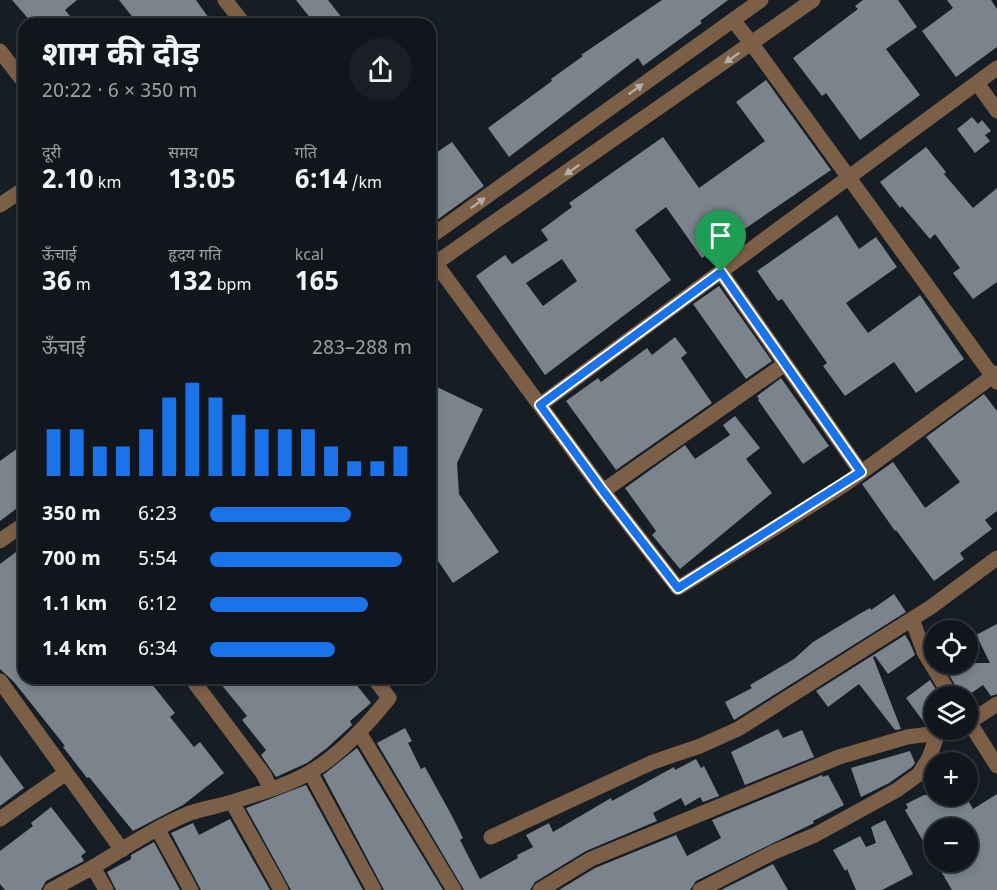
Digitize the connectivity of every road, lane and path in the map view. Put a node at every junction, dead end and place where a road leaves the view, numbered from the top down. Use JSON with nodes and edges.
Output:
{"nodes":[{"id":1,"x":225,"y":0,"type":"edge"},
{"id":2,"x":761,"y":0,"type":"edge"},
{"id":3,"x":813,"y":0,"type":"edge"},
{"id":4,"x":239,"y":18,"type":"edge"},
{"id":5,"x":733,"y":21,"type":"junction"},
{"id":6,"x":752,"y":44,"type":"junction"},
{"id":7,"x":0,"y":51,"type":"edge"},
{"id":8,"x":997,"y":68,"type":"edge"},
{"id":9,"x":18,"y":74,"type":"edge"},
{"id":10,"x":976,"y":83,"type":"junction"},
{"id":11,"x":997,"y":111,"type":"edge"},
{"id":12,"x":849,"y":178,"type":"junction"},
{"id":13,"x":18,"y":193,"type":"edge"},
{"id":14,"x":0,"y":205,"type":"edge"},
{"id":15,"x":436,"y":233,"type":"edge"},
{"id":16,"x":436,"y":264,"type":"edge"},
{"id":17,"x":436,"y":270,"type":"edge"},
{"id":18,"x":721,"y":272,"type":"junction"},
{"id":19,"x":785,"y":364,"type":"junction"},
{"id":20,"x":996,"y":377,"type":"edge"},
{"id":21,"x":540,"y":405,"type":"junction"},
{"id":22,"x":861,"y":472,"type":"junction"},
{"id":23,"x":603,"y":491,"type":"junction"},
{"id":24,"x":18,"y":528,"type":"edge"},
{"id":25,"x":0,"y":541,"type":"edge"},
{"id":26,"x":997,"y":558,"type":"edge"},
{"id":27,"x":912,"y":619,"type":"junction"},
{"id":28,"x":0,"y":681,"type":"edge"},
{"id":29,"x":196,"y":684,"type":"edge"},
{"id":30,"x":378,"y":684,"type":"edge"},
{"id":31,"x":945,"y":686,"type":"edge"},
{"id":32,"x":997,"y":704,"type":"edge"},
{"id":33,"x":978,"y":716,"type":"edge"},
{"id":34,"x":359,"y":732,"type":"junction"},
{"id":35,"x":924,"y":734,"type":"edge"},
{"id":36,"x":978,"y":737,"type":"edge"},
{"id":37,"x":939,"y":740,"type":"edge"},
{"id":38,"x":997,"y":766,"type":"edge"},
{"id":39,"x":66,"y":772,"type":"junction"},
{"id":40,"x":310,"y":772,"type":"junction"},
{"id":41,"x":270,"y":788,"type":"junction"},
{"id":42,"x":232,"y":802,"type":"junction"},
{"id":43,"x":0,"y":819,"type":"edge"},
{"id":44,"x":158,"y":830,"type":"junction"},
{"id":45,"x":491,"y":837,"type":"dead end"},
{"id":46,"x":122,"y":850,"type":"junction"},
{"id":47,"x":93,"y":867,"type":"junction"},
{"id":48,"x":51,"y":890,"type":"edge"},
{"id":49,"x":106,"y":890,"type":"edge"},
{"id":50,"x":191,"y":890,"type":"edge"},
{"id":51,"x":280,"y":890,"type":"edge"},
{"id":52,"x":374,"y":890,"type":"edge"},
{"id":53,"x":454,"y":890,"type":"edge"},
{"id":54,"x":540,"y":890,"type":"edge"},
{"id":55,"x":700,"y":890,"type":"edge"}],
"edges":[{"from":1,"to":4,"type":"street"},
{"from":2,"to":5,"type":"street"},
{"from":3,"to":6,"type":"street"},
{"from":5,"to":6,"type":"street"},
{"from":15,"to":5,"type":"street","one_way":true},
{"from":6,"to":12,"type":"street"},
{"from":6,"to":16,"type":"street","one_way":true},
{"from":7,"to":9,"type":"street"},
{"from":8,"to":10,"type":"street"},
{"from":10,"to":11,"type":"street"},
{"from":10,"to":12,"type":"street"},
{"from":12,"to":18,"type":"street"},
{"from":12,"to":20,"type":"street"},
{"from":13,"to":14,"type":"street"},
{"from":17,"to":21,"type":"street"},
{"from":18,"to":19,"type":"street"},
{"from":18,"to":21,"type":"street"},
{"from":19,"to":22,"type":"street"},
{"from":19,"to":23,"type":"street"},
{"from":20,"to":22,"type":"street"},
{"from":21,"to":23,"type":"street"},
{"from":22,"to":23,"type":"street"},
{"from":24,"to":25,"type":"street"},
{"from":26,"to":27,"type":"street"},
{"from":27,"to":31,"type":"street"},
{"from":27,"to":45,"type":"street"},
{"from":28,"to":39,"type":"street"},
{"from":29,"to":41,"type":"street"},
{"from":30,"to":34,"type":"street"},
{"from":32,"to":33,"type":"street"},
{"from":34,"to":40,"type":"street"},
{"from":34,"to":53,"type":"street"},
{"from":35,"to":54,"type":"street"},
{"from":36,"to":38,"type":"street"},
{"from":37,"to":55,"type":"street"},
{"from":39,"to":43,"type":"street"},
{"from":39,"to":46,"type":"street"},
{"from":40,"to":41,"type":"street"},
{"from":40,"to":52,"type":"street"},
{"from":41,"to":42,"type":"street"},
{"from":42,"to":44,"type":"street"},
{"from":42,"to":51,"type":"street"},
{"from":44,"to":46,"type":"street"},
{"from":44,"to":50,"type":"street"},
{"from":46,"to":47,"type":"street"},
{"from":47,"to":48,"type":"street"},
{"from":47,"to":49,"type":"street"}]}
